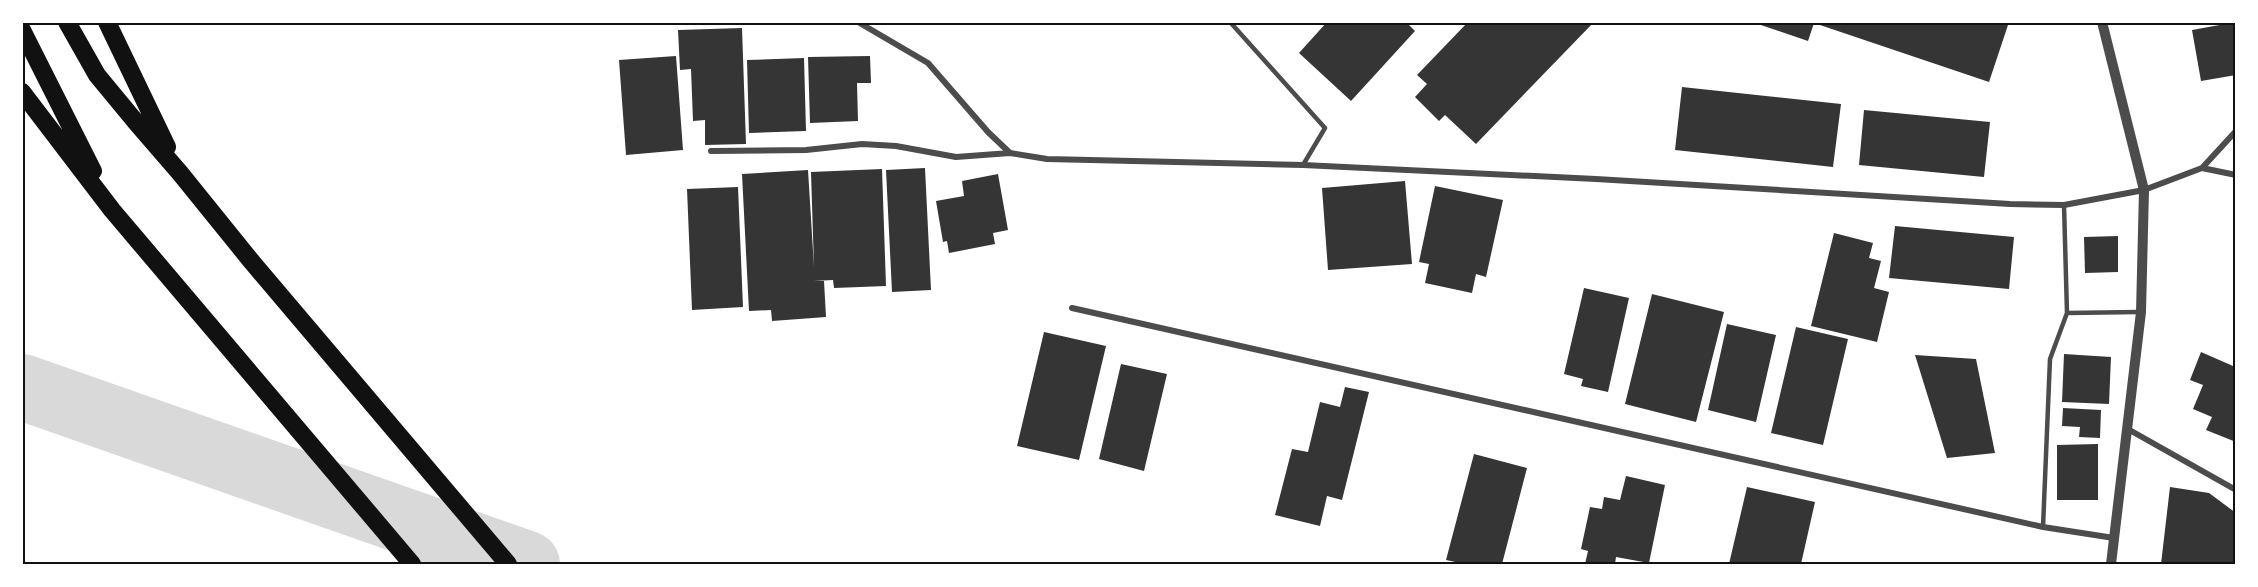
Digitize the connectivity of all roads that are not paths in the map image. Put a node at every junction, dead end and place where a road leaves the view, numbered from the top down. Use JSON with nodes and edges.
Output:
{"nodes":[{"id":1,"x":67,"y":22,"type":"edge"},
{"id":2,"x":107,"y":22,"type":"edge"},
{"id":3,"x":858,"y":22,"type":"edge"},
{"id":4,"x":1230,"y":22,"type":"edge"},
{"id":5,"x":2102,"y":22,"type":"edge"},
{"id":6,"x":22,"y":30,"type":"edge"},
{"id":7,"x":22,"y":92,"type":"edge"},
{"id":8,"x":2235,"y":131,"type":"edge"},
{"id":9,"x":711,"y":151,"type":"dead end"},
{"id":10,"x":1010,"y":153,"type":"junction"},
{"id":11,"x":1303,"y":165,"type":"junction"},
{"id":12,"x":2202,"y":168,"type":"junction"},
{"id":13,"x":180,"y":173,"type":"junction"},
{"id":14,"x":2235,"y":175,"type":"edge"},
{"id":15,"x":2144,"y":189,"type":"junction"},
{"id":16,"x":2064,"y":205,"type":"junction"},
{"id":17,"x":112,"y":210,"type":"junction"},
{"id":18,"x":1072,"y":308,"type":"dead end"},
{"id":19,"x":2141,"y":312,"type":"junction"},
{"id":20,"x":2067,"y":314,"type":"junction"},
{"id":21,"x":2126,"y":428,"type":"junction"},
{"id":22,"x":2235,"y":490,"type":"edge"},
{"id":23,"x":2043,"y":527,"type":"junction"},
{"id":24,"x":2114,"y":538,"type":"junction"},
{"id":25,"x":412,"y":564,"type":"edge"},
{"id":26,"x":508,"y":564,"type":"edge"},
{"id":27,"x":2111,"y":564,"type":"edge"}],
"edges":[{"from":1,"to":13,"type":"highway"},
{"from":2,"to":13,"type":"highway"},
{"from":3,"to":10,"type":"street"},
{"from":4,"to":11,"type":"lane"},
{"from":5,"to":15,"type":"street"},
{"from":6,"to":17,"type":"highway"},
{"from":7,"to":17,"type":"highway"},
{"from":8,"to":12,"type":"street"},
{"from":9,"to":10,"type":"street"},
{"from":10,"to":11,"type":"street"},
{"from":11,"to":16,"type":"street"},
{"from":12,"to":14,"type":"street"},
{"from":12,"to":15,"type":"street"},
{"from":13,"to":26,"type":"highway"},
{"from":15,"to":16,"type":"street"},
{"from":15,"to":19,"type":"street"},
{"from":16,"to":20,"type":"lane"},
{"from":17,"to":25,"type":"highway"},
{"from":18,"to":23,"type":"street"},
{"from":19,"to":20,"type":"lane"},
{"from":19,"to":21,"type":"street"},
{"from":20,"to":23,"type":"lane"},
{"from":21,"to":22,"type":"street"},
{"from":21,"to":24,"type":"street"},
{"from":23,"to":24,"type":"street"},
{"from":24,"to":27,"type":"street"}]}
